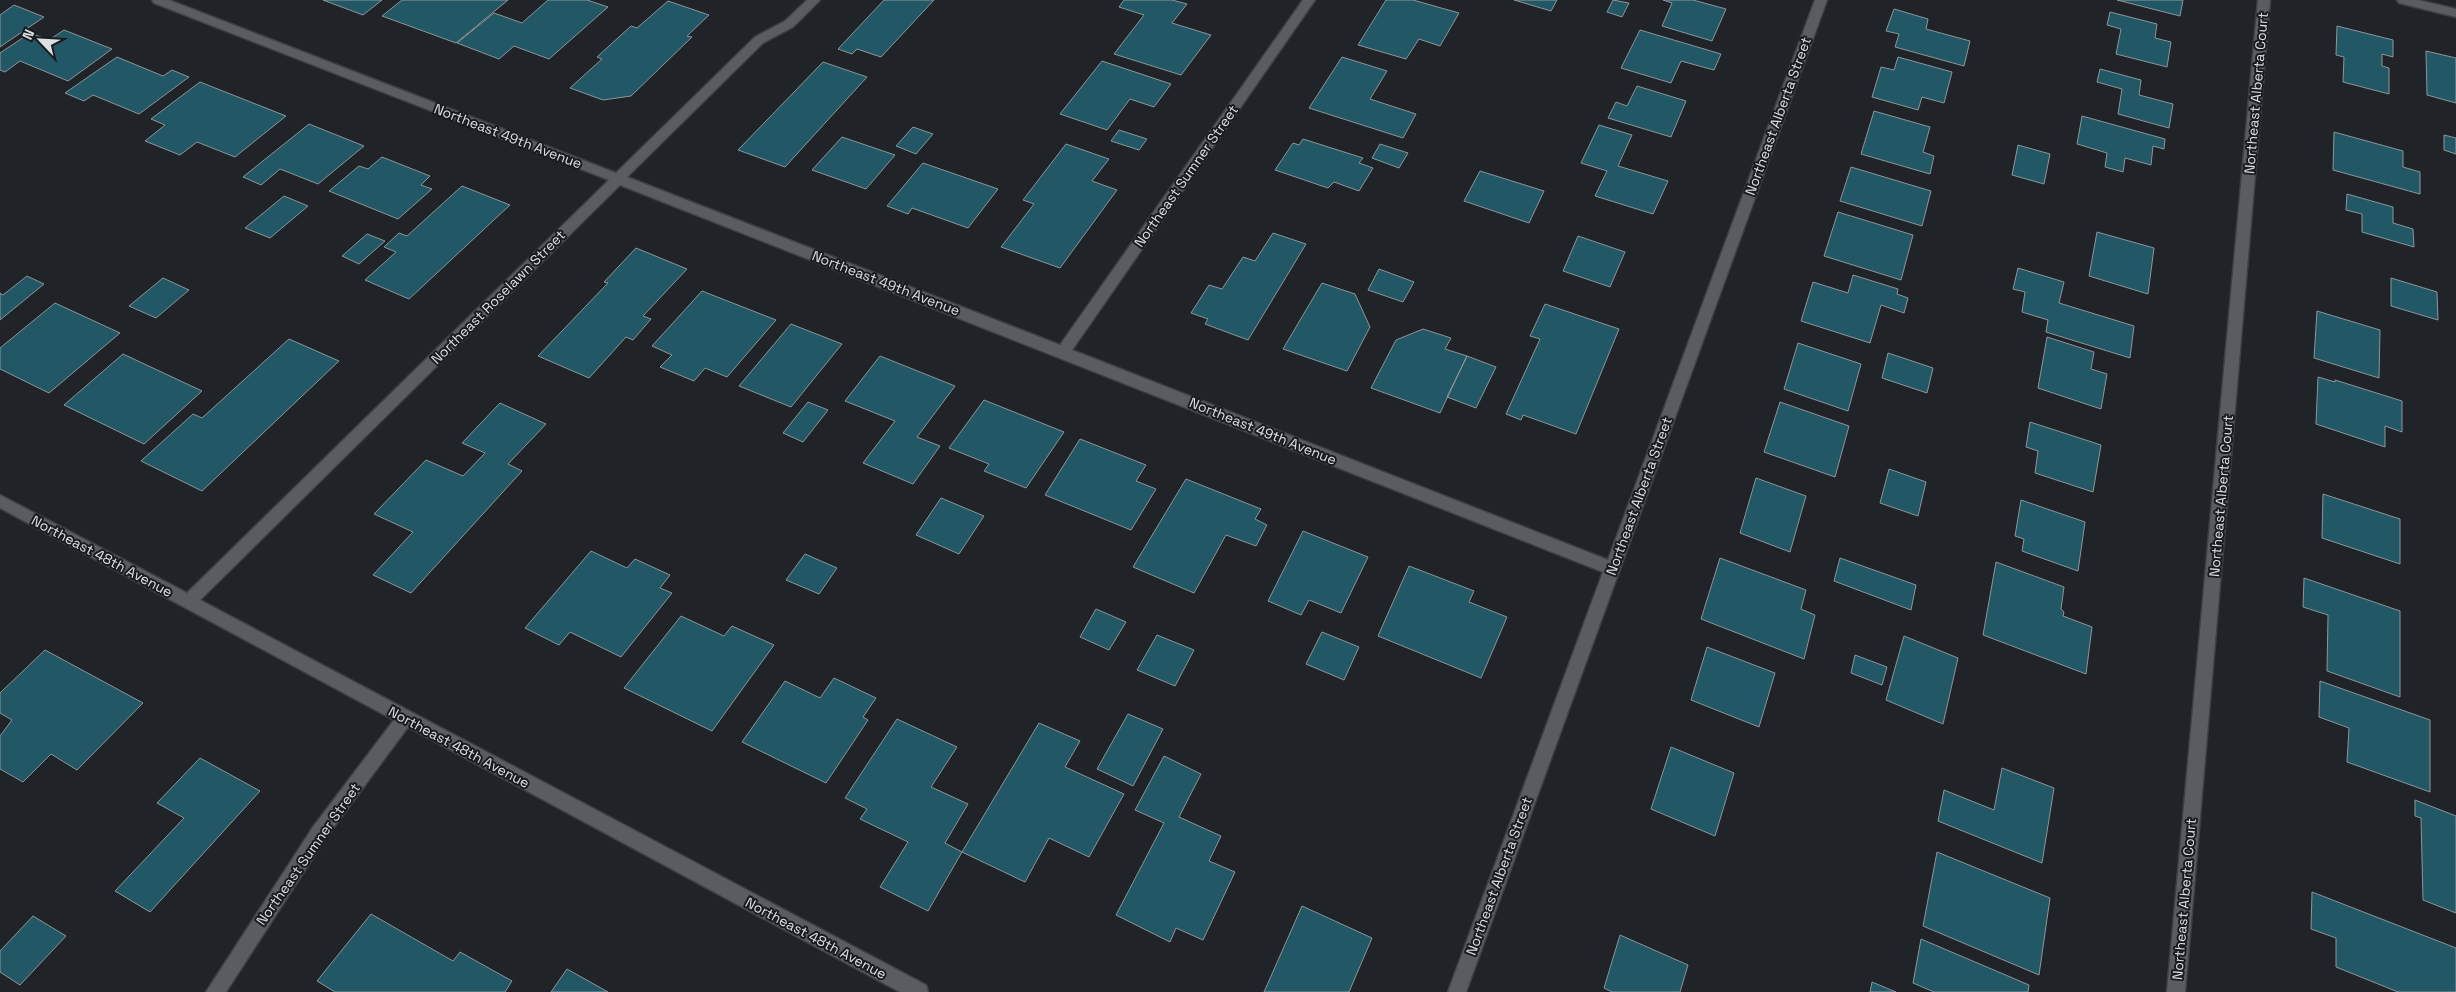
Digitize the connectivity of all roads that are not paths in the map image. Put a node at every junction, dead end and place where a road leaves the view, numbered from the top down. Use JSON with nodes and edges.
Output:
{"nodes":[{"id":1,"x":158,"y":0,"type":"edge"},
{"id":2,"x":814,"y":0,"type":"edge"},
{"id":3,"x":1309,"y":0,"type":"edge"},
{"id":4,"x":1821,"y":0,"type":"edge"},
{"id":5,"x":2264,"y":0,"type":"edge"},
{"id":6,"x":2403,"y":0,"type":"edge"},
{"id":7,"x":2456,"y":13,"type":"edge"},
{"id":8,"x":617,"y":179,"type":"junction"},
{"id":9,"x":1063,"y":352,"type":"junction"},
{"id":10,"x":0,"y":501,"type":"edge"},
{"id":11,"x":1612,"y":569,"type":"junction"},
{"id":12,"x":188,"y":602,"type":"junction"},
{"id":13,"x":405,"y":718,"type":"junction"},
{"id":14,"x":215,"y":992,"type":"edge"},
{"id":15,"x":919,"y":992,"type":"edge"},
{"id":16,"x":1457,"y":992,"type":"edge"},
{"id":17,"x":2176,"y":992,"type":"edge"}],
"edges":[{"from":1,"to":8,"type":"street","name":"Northeast 49th Avenue"},
{"from":2,"to":8,"type":"street","name":"Northeast Roselawn Street"},
{"from":3,"to":9,"type":"street","name":"Northeast Sumner Street"},
{"from":4,"to":11,"type":"street","name":"Northeast Alberta Street"},
{"from":5,"to":17,"type":"street","name":"Northeast Alberta Court"},
{"from":6,"to":7,"type":"street"},
{"from":8,"to":9,"type":"street","name":"Northeast 49th Avenue"},
{"from":8,"to":12,"type":"street","name":"Northeast Roselawn Street"},
{"from":9,"to":11,"type":"street","name":"Northeast 49th Avenue"},
{"from":10,"to":12,"type":"street","name":"Northeast 48th Avenue"},
{"from":11,"to":16,"type":"street","name":"Northeast Alberta Street"},
{"from":12,"to":13,"type":"street","name":"Northeast 48th Avenue"},
{"from":13,"to":14,"type":"street","name":"Northeast Sumner Street"},
{"from":13,"to":15,"type":"street","name":"Northeast 48th Avenue"}]}
